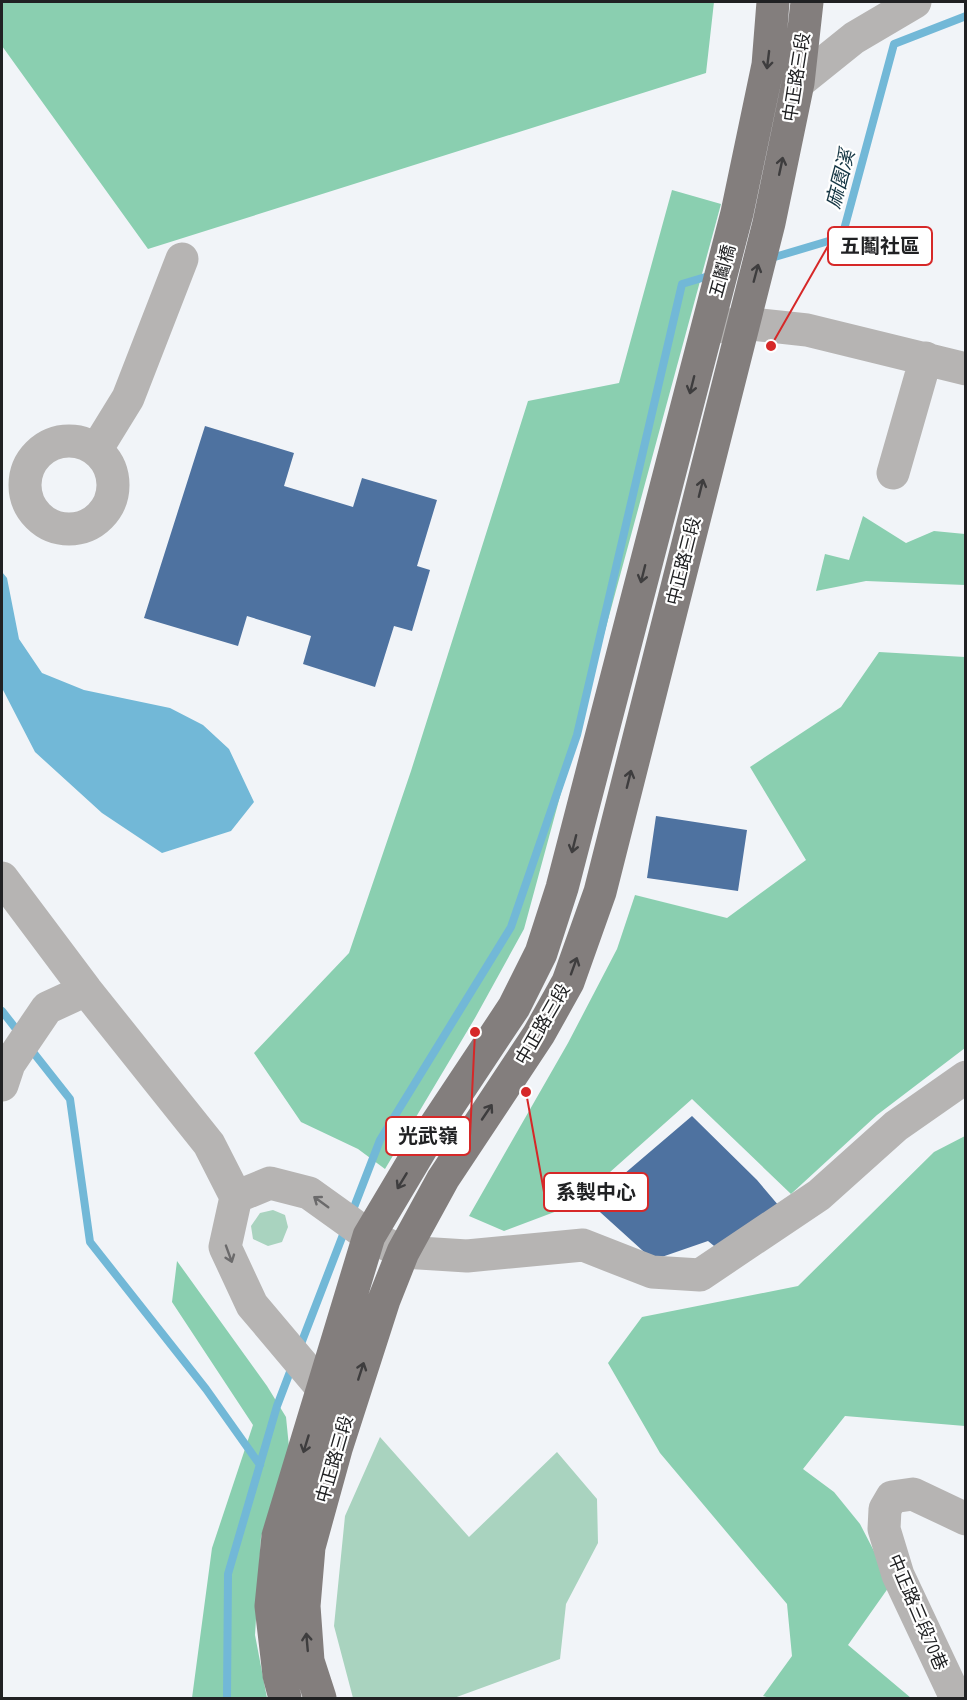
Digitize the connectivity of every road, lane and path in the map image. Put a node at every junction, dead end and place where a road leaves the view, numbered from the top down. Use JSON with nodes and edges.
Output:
{"nodes":[{"id":1,"x":773,"y":2,"type":"edge"},
{"id":2,"x":807,"y":2,"type":"edge"},
{"id":3,"x":915,"y":2,"type":"edge"},
{"id":4,"x":798,"y":83,"type":"junction"},
{"id":5,"x":737,"y":213,"type":"joint"},
{"id":6,"x":769,"y":223,"type":"joint"},
{"id":7,"x":182,"y":259,"type":"dead end"},
{"id":8,"x":742,"y":323,"type":"junction"},
{"id":9,"x":706,"y":328,"type":"junction"},
{"id":10,"x":926,"y":358,"type":"junction"},
{"id":11,"x":966,"y":369,"type":"edge"},
{"id":12,"x":96,"y":450,"type":"junction"},
{"id":13,"x":14,"y":470,"type":"edge"},
{"id":14,"x":893,"y":473,"type":"dead end"},
{"id":15,"x":2,"y":878,"type":"edge"},
{"id":16,"x":86,"y":990,"type":"junction"},
{"id":17,"x":966,"y":1077,"type":"edge"},
{"id":18,"x":2,"y":1085,"type":"edge"},
{"id":19,"x":236,"y":1197,"type":"junction"},
{"id":20,"x":369,"y":1236,"type":"junction"},
{"id":21,"x":403,"y":1251,"type":"junction"},
{"id":22,"x":322,"y":1388,"type":"junction"},
{"id":23,"x":350,"y":1405,"type":"junction"},
{"id":24,"x":966,"y":1519,"type":"edge"},
{"id":25,"x":285,"y":1698,"type":"edge"},
{"id":26,"x":320,"y":1698,"type":"edge"},
{"id":27,"x":956,"y":1698,"type":"edge"}],
"edges":[{"from":1,"to":5,"type":"main road","name":"中正路三段","one_way":true},
{"from":2,"to":4,"type":"main road","name":"中正路三段"},
{"from":3,"to":4,"type":"street"},
{"from":6,"to":4,"type":"main road","name":"中正路三段","one_way":true},
{"from":5,"to":9,"type":"main road","name":"五鬮橋"},
{"from":8,"to":6,"type":"main road","name":"五鬮橋","one_way":true},
{"from":7,"to":12,"type":"street"},
{"from":8,"to":9,"type":"street"},
{"from":8,"to":10,"type":"street"},
{"from":21,"to":8,"type":"main road","name":"中正路三段","one_way":true},
{"from":9,"to":20,"type":"main road","name":"中正路三段","one_way":true},
{"from":10,"to":11,"type":"street"},
{"from":10,"to":14,"type":"street"},
{"from":12,"to":13,"type":"street"},
{"from":12,"to":13,"type":"street"},
{"from":15,"to":16,"type":"street"},
{"from":16,"to":18,"type":"street"},
{"from":16,"to":19,"type":"street"},
{"from":17,"to":21,"type":"street"},
{"from":20,"to":19,"type":"street","one_way":true},
{"from":19,"to":22,"type":"street","one_way":true},
{"from":20,"to":21,"type":"street"},
{"from":20,"to":22,"type":"main road","name":"中正路三段"},
{"from":23,"to":21,"type":"main road","name":"中正路三段","one_way":true},
{"from":22,"to":23,"type":"street"},
{"from":22,"to":25,"type":"main road","name":"中正路三段","one_way":true},
{"from":26,"to":23,"type":"main road","name":"中正路三段","one_way":true},
{"from":24,"to":27,"type":"street","name":"中正路三段70巷"}]}
